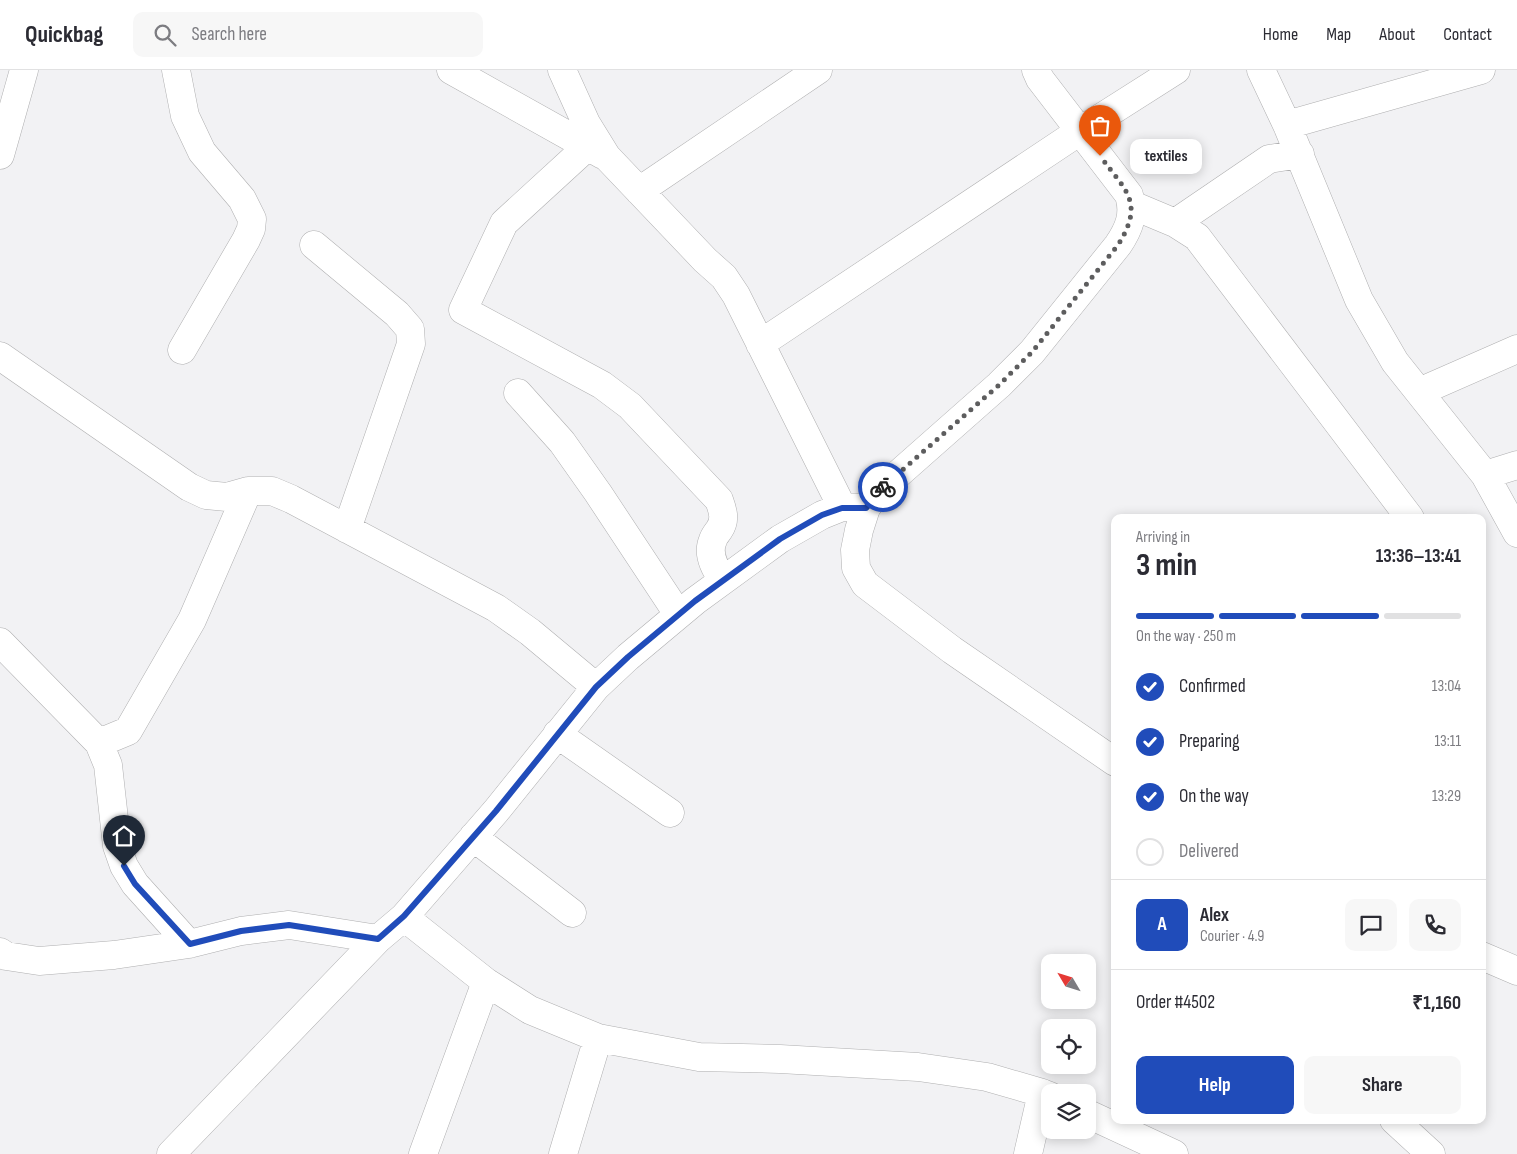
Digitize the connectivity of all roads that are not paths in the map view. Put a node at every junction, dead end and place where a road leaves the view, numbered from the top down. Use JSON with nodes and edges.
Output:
{"nodes":[{"id":1,"x":24,"y":70,"type":"edge"},
{"id":2,"x":176,"y":70,"type":"edge"},
{"id":3,"x":451,"y":70,"type":"edge"},
{"id":4,"x":562,"y":70,"type":"edge"},
{"id":5,"x":818,"y":70,"type":"edge"},
{"id":6,"x":1036,"y":70,"type":"edge"},
{"id":7,"x":1176,"y":70,"type":"edge"},
{"id":8,"x":1260,"y":70,"type":"edge"},
{"id":9,"x":1481,"y":70,"type":"edge"},
{"id":10,"x":1287,"y":124,"type":"junction"},
{"id":11,"x":1080,"y":131,"type":"junction"},
{"id":12,"x":597,"y":152,"type":"junction"},
{"id":13,"x":0,"y":154,"type":"edge"},
{"id":14,"x":1300,"y":154,"type":"junction"},
{"id":15,"x":639,"y":191,"type":"junction"},
{"id":16,"x":1132,"y":205,"type":"junction"},
{"id":17,"x":1175,"y":222,"type":"junction"},
{"id":18,"x":314,"y":245,"type":"dead end"},
{"id":19,"x":760,"y":344,"type":"junction"},
{"id":20,"x":1517,"y":349,"type":"edge"},
{"id":21,"x":182,"y":350,"type":"dead end"},
{"id":22,"x":5,"y":365,"type":"edge"},
{"id":23,"x":1419,"y":392,"type":"junction"},
{"id":24,"x":518,"y":393,"type":"dead end"},
{"id":25,"x":1517,"y":465,"type":"edge"},
{"id":26,"x":1485,"y":475,"type":"junction"},
{"id":27,"x":248,"y":491,"type":"junction"},
{"id":28,"x":854,"y":508,"type":"junction"},
{"id":29,"x":1492,"y":511,"type":"edge"},
{"id":30,"x":1407,"y":514,"type":"edge"},
{"id":31,"x":347,"y":528,"type":"junction"},
{"id":32,"x":1517,"y":533,"type":"edge"},
{"id":33,"x":723,"y":580,"type":"junction"},
{"id":34,"x":678,"y":614,"type":"junction"},
{"id":35,"x":0,"y":642,"type":"edge"},
{"id":36,"x":596,"y":687,"type":"junction"},
{"id":37,"x":557,"y":734,"type":"junction"},
{"id":38,"x":99,"y":743,"type":"junction"},
{"id":39,"x":1111,"y":759,"type":"edge"},
{"id":40,"x":670,"y":813,"type":"dead end"},
{"id":41,"x":473,"y":837,"type":"junction"},
{"id":42,"x":572,"y":914,"type":"dead end"},
{"id":43,"x":404,"y":916,"type":"junction"},
{"id":44,"x":378,"y":939,"type":"junction"},
{"id":45,"x":190,"y":944,"type":"junction"},
{"id":46,"x":0,"y":952,"type":"edge"},
{"id":47,"x":1486,"y":958,"type":"edge"},
{"id":48,"x":1517,"y":971,"type":"edge"},
{"id":49,"x":486,"y":982,"type":"junction"},
{"id":50,"x":598,"y":1038,"type":"junction"},
{"id":51,"x":1041,"y":1093,"type":"edge"},
{"id":52,"x":1041,"y":1111,"type":"edge"},
{"id":53,"x":1096,"y":1118,"type":"edge"},
{"id":54,"x":1398,"y":1124,"type":"edge"},
{"id":55,"x":171,"y":1154,"type":"edge"},
{"id":56,"x":423,"y":1154,"type":"edge"},
{"id":57,"x":562,"y":1154,"type":"edge"},
{"id":58,"x":1028,"y":1154,"type":"edge"},
{"id":59,"x":1174,"y":1154,"type":"edge"},
{"id":60,"x":1431,"y":1154,"type":"edge"}],
"edges":[{"from":1,"to":13,"type":"street"},
{"from":2,"to":21,"type":"street"},
{"from":3,"to":12,"type":"street"},
{"from":4,"to":12,"type":"street"},
{"from":5,"to":15,"type":"street"},
{"from":6,"to":11,"type":"street"},
{"from":7,"to":11,"type":"street"},
{"from":8,"to":10,"type":"street"},
{"from":9,"to":10,"type":"street"},
{"from":10,"to":14,"type":"street"},
{"from":11,"to":16,"type":"street"},
{"from":11,"to":19,"type":"street"},
{"from":12,"to":15,"type":"street"},
{"from":12,"to":33,"type":"street"},
{"from":14,"to":17,"type":"street"},
{"from":14,"to":23,"type":"street"},
{"from":15,"to":19,"type":"street"},
{"from":16,"to":17,"type":"street"},
{"from":16,"to":28,"type":"street"},
{"from":17,"to":30,"type":"street"},
{"from":18,"to":31,"type":"street"},
{"from":19,"to":28,"type":"street"},
{"from":20,"to":23,"type":"street"},
{"from":22,"to":27,"type":"street"},
{"from":23,"to":26,"type":"street"},
{"from":24,"to":34,"type":"street"},
{"from":25,"to":26,"type":"street"},
{"from":26,"to":29,"type":"street"},
{"from":27,"to":31,"type":"street"},
{"from":27,"to":38,"type":"street"},
{"from":28,"to":33,"type":"street"},
{"from":28,"to":39,"type":"street"},
{"from":29,"to":32,"type":"street"},
{"from":31,"to":36,"type":"street"},
{"from":33,"to":34,"type":"street"},
{"from":34,"to":36,"type":"street"},
{"from":35,"to":38,"type":"street"},
{"from":36,"to":37,"type":"street"},
{"from":37,"to":40,"type":"street"},
{"from":37,"to":41,"type":"street"},
{"from":38,"to":45,"type":"street"},
{"from":41,"to":42,"type":"street"},
{"from":41,"to":43,"type":"street"},
{"from":43,"to":44,"type":"street"},
{"from":43,"to":49,"type":"street"},
{"from":44,"to":45,"type":"street"},
{"from":44,"to":55,"type":"street"},
{"from":45,"to":46,"type":"street"},
{"from":47,"to":48,"type":"street"},
{"from":49,"to":50,"type":"street"},
{"from":49,"to":56,"type":"street"},
{"from":50,"to":51,"type":"street"},
{"from":50,"to":57,"type":"street"},
{"from":52,"to":58,"type":"street"},
{"from":53,"to":59,"type":"street"},
{"from":54,"to":60,"type":"street"}]}
